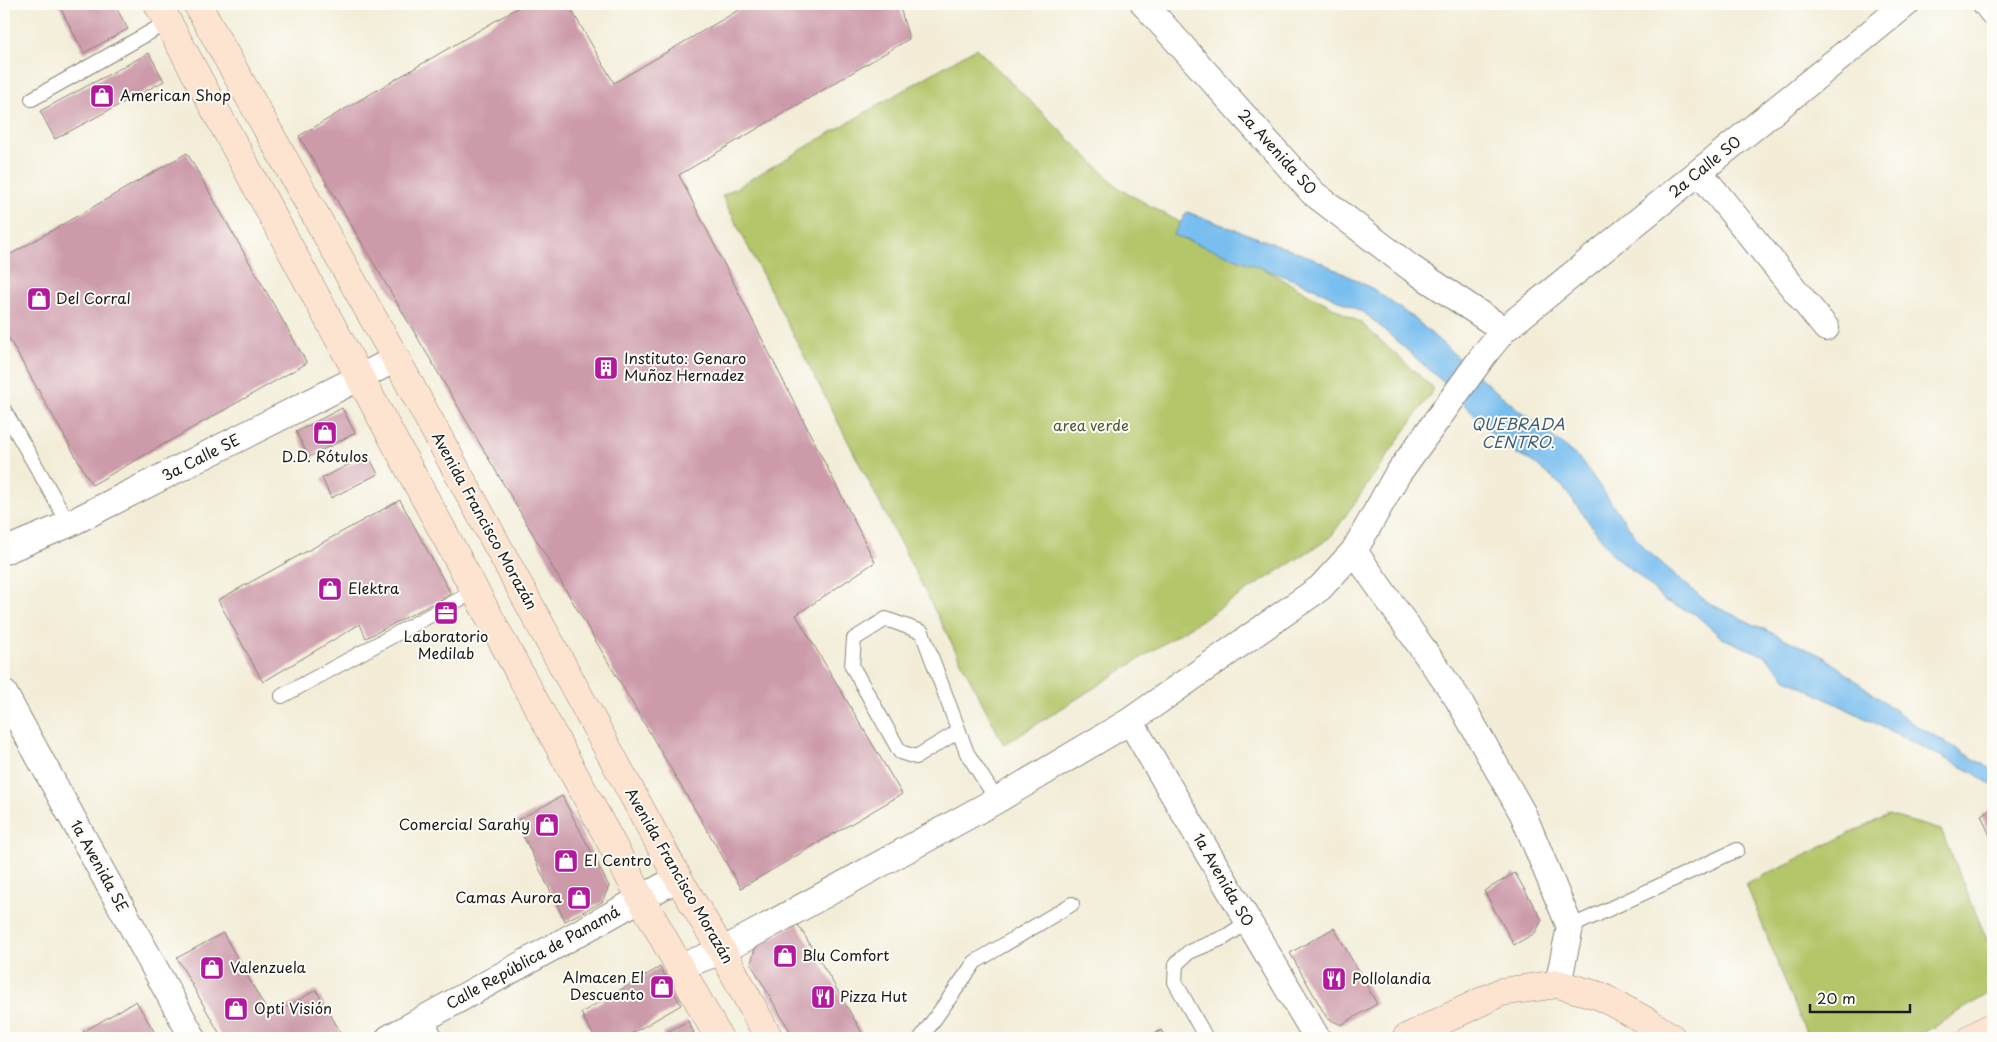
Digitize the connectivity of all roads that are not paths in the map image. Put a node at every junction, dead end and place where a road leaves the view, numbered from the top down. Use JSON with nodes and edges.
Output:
{"nodes":[{"id":1,"x":197,"y":4,"type":"edge"},
{"id":2,"x":1144,"y":4,"type":"edge"},
{"id":3,"x":1906,"y":4,"type":"edge"},
{"id":4,"x":1986,"y":4,"type":"edge"},
{"id":5,"x":163,"y":13,"type":"edge"},
{"id":6,"x":1993,"y":13,"type":"edge"},
{"id":7,"x":32,"y":99,"type":"dead end"},
{"id":8,"x":1699,"y":172,"type":"junction"},
{"id":9,"x":1826,"y":328,"type":"dead end"},
{"id":10,"x":1504,"y":330,"type":"junction"},
{"id":11,"x":396,"y":359,"type":"junction"},
{"id":12,"x":360,"y":378,"type":"junction"},
{"id":13,"x":4,"y":410,"type":"edge"},
{"id":14,"x":68,"y":524,"type":"junction"},
{"id":15,"x":4,"y":550,"type":"edge"},
{"id":16,"x":1354,"y":550,"type":"junction"},
{"id":17,"x":475,"y":591,"type":"junction"},
{"id":18,"x":4,"y":694,"type":"edge"},
{"id":19,"x":282,"y":696,"type":"dead end"},
{"id":20,"x":1130,"y":721,"type":"junction"},
{"id":21,"x":959,"y":731,"type":"junction"},
{"id":22,"x":997,"y":800,"type":"junction"},
{"id":23,"x":1737,"y":850,"type":"dead end"},
{"id":24,"x":678,"y":878,"type":"junction"},
{"id":25,"x":641,"y":898,"type":"junction"},
{"id":26,"x":1072,"y":904,"type":"dead end"},
{"id":27,"x":1248,"y":922,"type":"junction"},
{"id":28,"x":1570,"y":927,"type":"junction"},
{"id":29,"x":722,"y":951,"type":"junction"},
{"id":30,"x":679,"y":967,"type":"junction"},
{"id":31,"x":1558,"y":984,"type":"junction"},
{"id":32,"x":431,"y":1028,"type":"edge"},
{"id":33,"x":1648,"y":1030,"type":"edge"},
{"id":34,"x":193,"y":1038,"type":"edge"},
{"id":35,"x":389,"y":1038,"type":"edge"},
{"id":36,"x":719,"y":1038,"type":"edge"},
{"id":37,"x":769,"y":1038,"type":"edge"},
{"id":38,"x":921,"y":1038,"type":"edge"},
{"id":39,"x":1206,"y":1038,"type":"edge"},
{"id":40,"x":1317,"y":1038,"type":"edge"},
{"id":41,"x":1406,"y":1038,"type":"edge"},
{"id":42,"x":1672,"y":1038,"type":"edge"}],
"edges":[{"from":1,"to":11,"type":"main road","name":"Avenida Francisco Morazán"},
{"from":2,"to":10,"type":"street","name":"2a Avenida SO"},
{"from":3,"to":8,"type":"street","name":"2a Calle SO"},
{"from":4,"to":6,"type":"street"},
{"from":5,"to":7,"type":"lane"},
{"from":5,"to":12,"type":"main road"},
{"from":8,"to":9,"type":"street"},
{"from":8,"to":10,"type":"street","name":"2a Calle SO"},
{"from":10,"to":16,"type":"street","name":"2a Calle SO"},
{"from":11,"to":12,"type":"street","name":"3a Calle SE"},
{"from":11,"to":24,"type":"main road","name":"Avenida Francisco Morazán"},
{"from":12,"to":14,"type":"street","name":"3a Calle SE"},
{"from":12,"to":17,"type":"main road"},
{"from":13,"to":14,"type":"lane"},
{"from":14,"to":15,"type":"street","name":"3a Calle SE"},
{"from":16,"to":20,"type":"street","name":"2a Calle SO"},
{"from":16,"to":28,"type":"street"},
{"from":17,"to":19,"type":"lane"},
{"from":17,"to":25,"type":"main road"},
{"from":18,"to":34,"type":"street","name":"1a Avenida SE"},
{"from":20,"to":22,"type":"street","name":"2a Calle SO"},
{"from":20,"to":27,"type":"street","name":"1a Avenida SO"},
{"from":21,"to":21,"type":"lane"},
{"from":21,"to":22,"type":"lane"},
{"from":22,"to":29,"type":"street","name":"2a Calle SO"},
{"from":23,"to":28,"type":"lane"},
{"from":24,"to":25,"type":"street","name":"Calle República de Panamá"},
{"from":24,"to":29,"type":"main road","name":"Avenida Francisco Morazán"},
{"from":25,"to":30,"type":"main road"},
{"from":25,"to":32,"type":"street","name":"Calle República de Panamá"},
{"from":26,"to":38,"type":"lane"},
{"from":27,"to":39,"type":"lane"},
{"from":27,"to":40,"type":"street","name":"1a Avenida SO"},
{"from":28,"to":31,"type":"street"},
{"from":29,"to":30,"type":"street","name":"2a Calle SO"},
{"from":29,"to":37,"type":"main road","name":"Avenida Francisco Morazán"},
{"from":30,"to":36,"type":"main road"},
{"from":31,"to":33,"type":"main road"},
{"from":31,"to":41,"type":"main road"},
{"from":32,"to":35,"type":"street","name":"Calle República de Panamá"},
{"from":33,"to":42,"type":"main road"}]}
